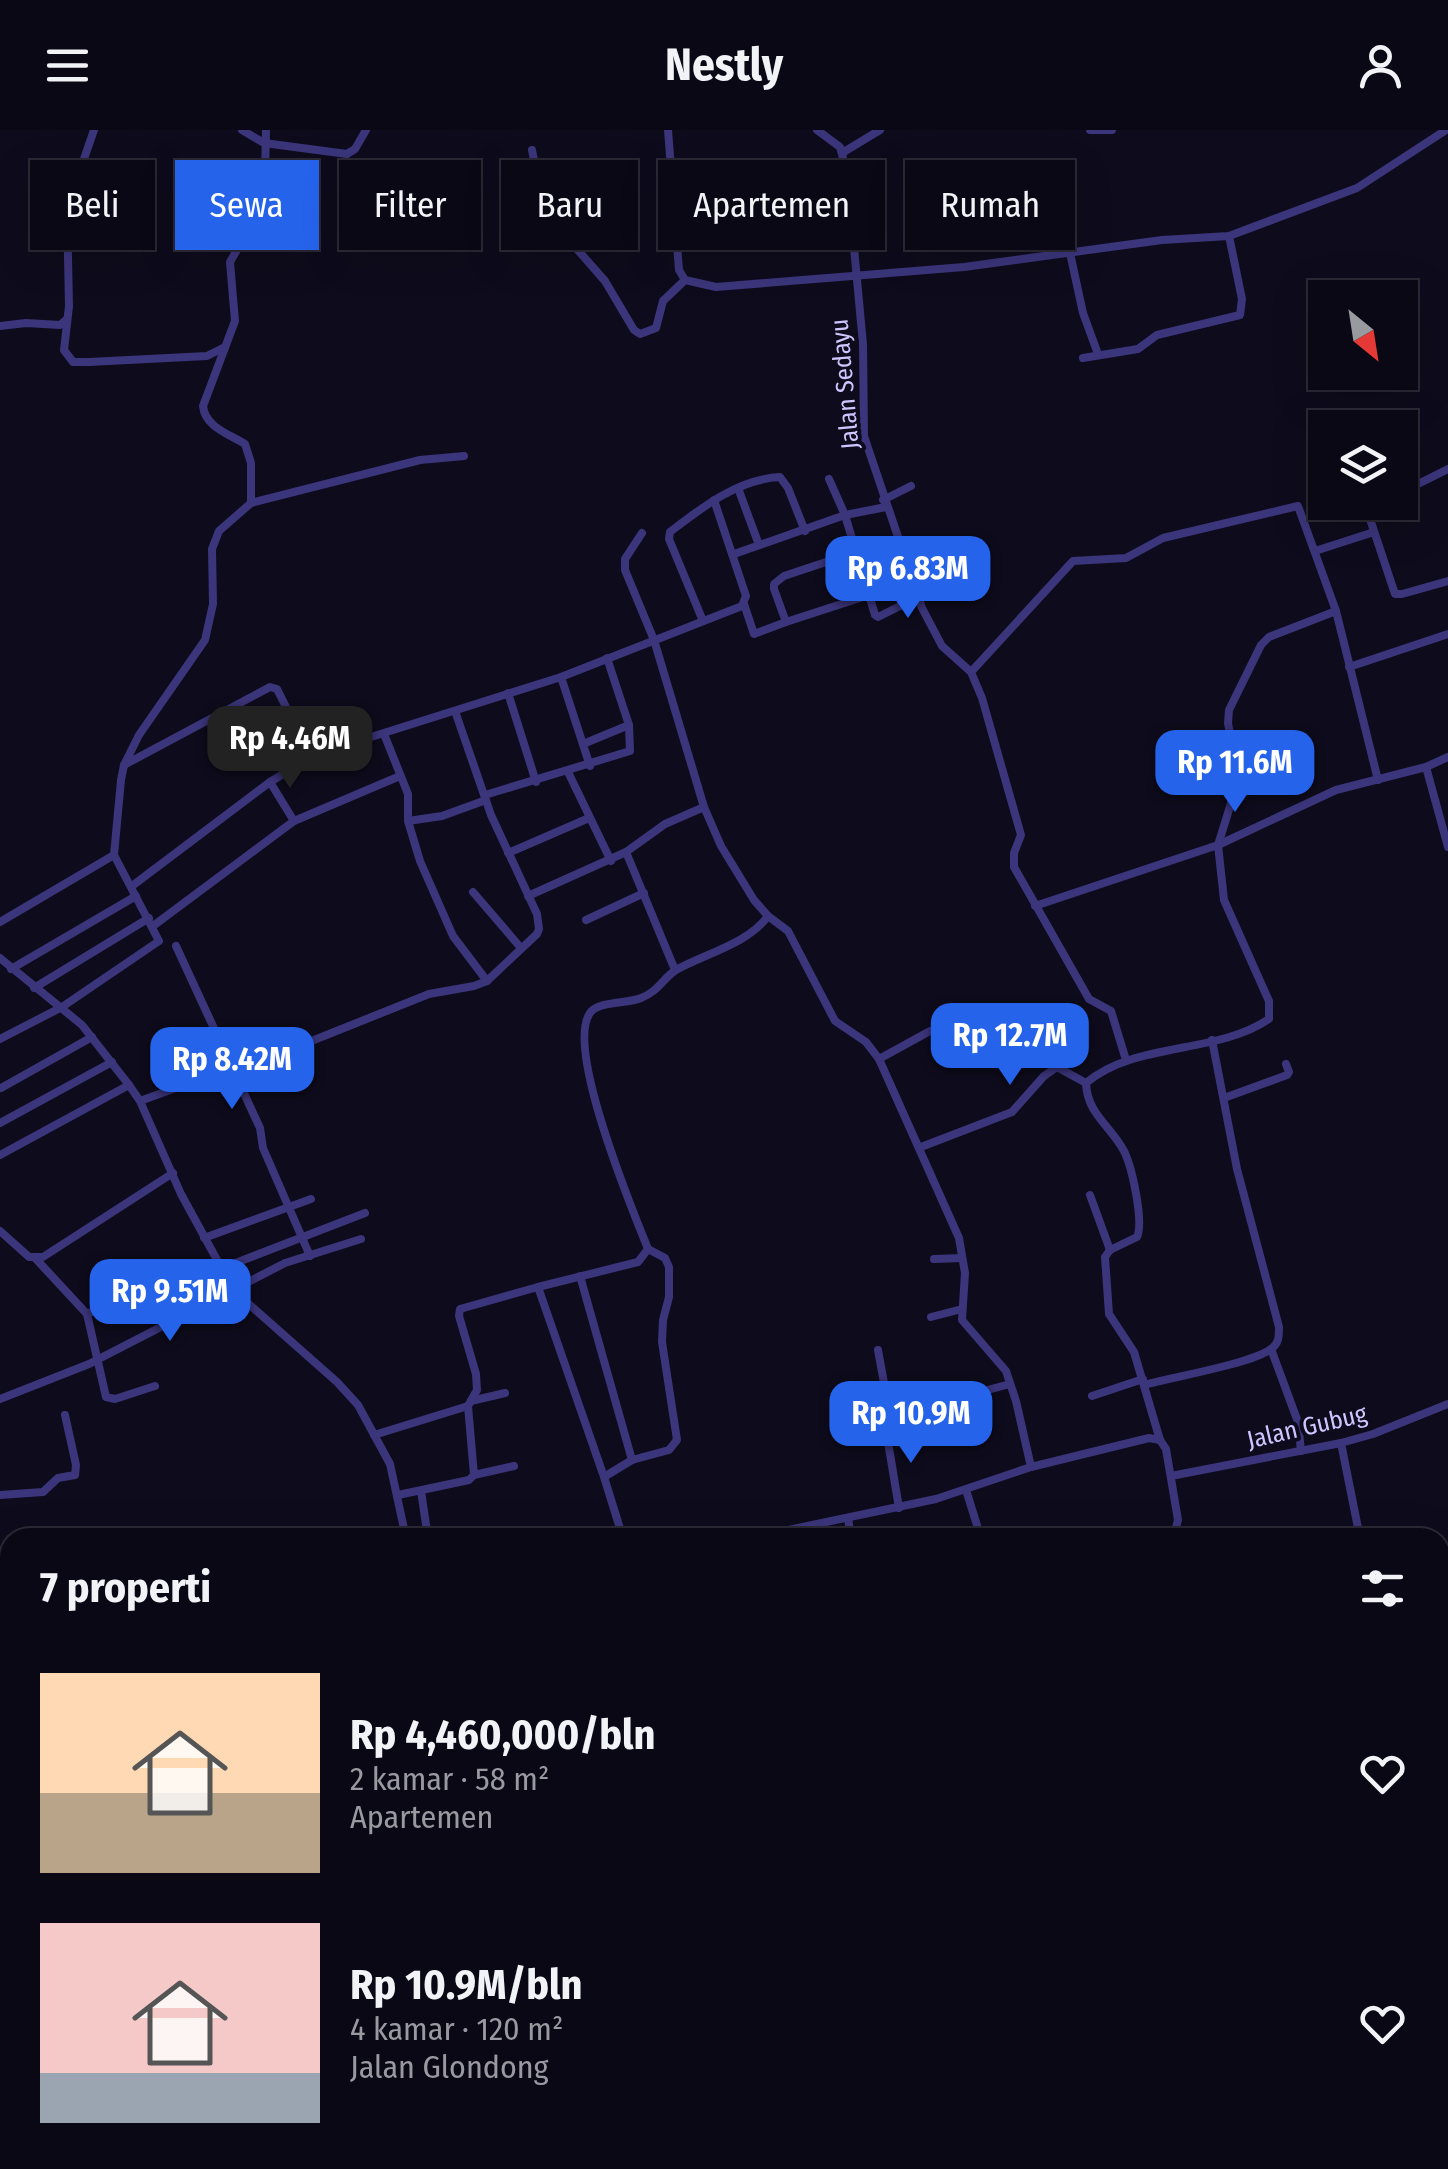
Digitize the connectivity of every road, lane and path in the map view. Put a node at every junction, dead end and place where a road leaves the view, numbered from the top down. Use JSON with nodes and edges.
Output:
{"nodes":[{"id":1,"x":94,"y":130,"type":"edge"},
{"id":2,"x":242,"y":130,"type":"edge"},
{"id":3,"x":266,"y":130,"type":"edge"},
{"id":4,"x":366,"y":130,"type":"edge"},
{"id":5,"x":668,"y":130,"type":"edge"},
{"id":6,"x":817,"y":130,"type":"edge"},
{"id":7,"x":880,"y":130,"type":"edge"},
{"id":8,"x":1090,"y":130,"type":"edge"},
{"id":9,"x":1112,"y":130,"type":"edge"},
{"id":10,"x":1446,"y":130,"type":"edge"},
{"id":11,"x":264,"y":143,"type":"junction"},
{"id":12,"x":532,"y":150,"type":"dead end"},
{"id":13,"x":842,"y":153,"type":"junction"},
{"id":14,"x":1229,"y":236,"type":"junction"},
{"id":15,"x":1070,"y":254,"type":"junction"},
{"id":16,"x":857,"y":276,"type":"junction"},
{"id":17,"x":685,"y":280,"type":"junction"},
{"id":18,"x":66,"y":320,"type":"junction"},
{"id":19,"x":0,"y":326,"type":"edge"},
{"id":20,"x":225,"y":347,"type":"junction"},
{"id":21,"x":1098,"y":354,"type":"junction"},
{"id":22,"x":1083,"y":358,"type":"dead end"},
{"id":23,"x":464,"y":456,"type":"dead end"},
{"id":24,"x":1448,"y":469,"type":"edge"},
{"id":25,"x":828,"y":478,"type":"dead end"},
{"id":26,"x":1418,"y":484,"type":"edge"},
{"id":27,"x":911,"y":486,"type":"dead end"},
{"id":28,"x":738,"y":488,"type":"junction"},
{"id":29,"x":714,"y":500,"type":"junction"},
{"id":30,"x":251,"y":503,"type":"junction"},
{"id":31,"x":884,"y":503,"type":"junction"},
{"id":32,"x":845,"y":515,"type":"junction"},
{"id":33,"x":1371,"y":520,"type":"edge"},
{"id":34,"x":804,"y":531,"type":"junction"},
{"id":35,"x":1374,"y":532,"type":"junction"},
{"id":36,"x":642,"y":534,"type":"dead end"},
{"id":37,"x":759,"y":546,"type":"junction"},
{"id":38,"x":1315,"y":551,"type":"junction"},
{"id":39,"x":856,"y":552,"type":"junction"},
{"id":40,"x":734,"y":554,"type":"junction"},
{"id":41,"x":1448,"y":581,"type":"edge"},
{"id":42,"x":869,"y":595,"type":"junction"},
{"id":43,"x":918,"y":597,"type":"junction"},
{"id":44,"x":744,"y":604,"type":"junction"},
{"id":45,"x":1336,"y":611,"type":"junction"},
{"id":46,"x":703,"y":621,"type":"junction"},
{"id":47,"x":786,"y":622,"type":"junction"},
{"id":48,"x":1448,"y":634,"type":"edge"},
{"id":49,"x":654,"y":640,"type":"junction"},
{"id":50,"x":607,"y":658,"type":"junction"},
{"id":51,"x":1349,"y":667,"type":"junction"},
{"id":52,"x":971,"y":672,"type":"junction"},
{"id":53,"x":562,"y":677,"type":"junction"},
{"id":54,"x":508,"y":693,"type":"junction"},
{"id":55,"x":286,"y":707,"type":"dead end"},
{"id":56,"x":456,"y":711,"type":"junction"},
{"id":57,"x":629,"y":724,"type":"junction"},
{"id":58,"x":384,"y":734,"type":"junction"},
{"id":59,"x":583,"y":744,"type":"junction"},
{"id":60,"x":1448,"y":757,"type":"edge"},
{"id":61,"x":124,"y":765,"type":"junction"},
{"id":62,"x":590,"y":766,"type":"junction"},
{"id":63,"x":1426,"y":767,"type":"junction"},
{"id":64,"x":568,"y":772,"type":"junction"},
{"id":65,"x":400,"y":776,"type":"junction"},
{"id":66,"x":1378,"y":780,"type":"junction"},
{"id":67,"x":270,"y":782,"type":"junction"},
{"id":68,"x":536,"y":782,"type":"junction"},
{"id":69,"x":486,"y":798,"type":"junction"},
{"id":70,"x":704,"y":807,"type":"junction"},
{"id":71,"x":589,"y":818,"type":"junction"},
{"id":72,"x":408,"y":820,"type":"junction"},
{"id":73,"x":294,"y":822,"type":"junction"},
{"id":74,"x":1218,"y":845,"type":"junction"},
{"id":75,"x":1448,"y":847,"type":"edge"},
{"id":76,"x":626,"y":852,"type":"junction"},
{"id":77,"x":508,"y":853,"type":"junction"},
{"id":78,"x":114,"y":855,"type":"junction"},
{"id":79,"x":612,"y":861,"type":"junction"},
{"id":80,"x":132,"y":886,"type":"junction"},
{"id":81,"x":473,"y":892,"type":"dead end"},
{"id":82,"x":644,"y":892,"type":"junction"},
{"id":83,"x":136,"y":896,"type":"junction"},
{"id":84,"x":528,"y":896,"type":"junction"},
{"id":85,"x":1036,"y":906,"type":"junction"},
{"id":86,"x":768,"y":916,"type":"junction"},
{"id":87,"x":586,"y":920,"type":"dead end"},
{"id":88,"x":0,"y":922,"type":"edge"},
{"id":89,"x":151,"y":922,"type":"junction"},
{"id":90,"x":176,"y":946,"type":"dead end"},
{"id":91,"x":521,"y":948,"type":"junction"},
{"id":92,"x":0,"y":958,"type":"edge"},
{"id":93,"x":11,"y":968,"type":"junction"},
{"id":94,"x":675,"y":970,"type":"junction"},
{"id":95,"x":487,"y":981,"type":"junction"},
{"id":96,"x":34,"y":988,"type":"junction"},
{"id":97,"x":62,"y":1007,"type":"junction"},
{"id":98,"x":930,"y":1030,"type":"dead end"},
{"id":99,"x":92,"y":1037,"type":"junction"},
{"id":100,"x":0,"y":1039,"type":"edge"},
{"id":101,"x":1212,"y":1040,"type":"junction"},
{"id":102,"x":879,"y":1059,"type":"junction"},
{"id":103,"x":1126,"y":1060,"type":"junction"},
{"id":104,"x":112,"y":1062,"type":"junction"},
{"id":105,"x":1286,"y":1064,"type":"dead end"},
{"id":106,"x":232,"y":1067,"type":"junction"},
{"id":107,"x":1086,"y":1083,"type":"junction"},
{"id":108,"x":129,"y":1085,"type":"junction"},
{"id":109,"x":1,"y":1088,"type":"edge"},
{"id":110,"x":1224,"y":1098,"type":"junction"},
{"id":111,"x":140,"y":1101,"type":"junction"},
{"id":112,"x":0,"y":1124,"type":"edge"},
{"id":113,"x":920,"y":1147,"type":"junction"},
{"id":114,"x":0,"y":1155,"type":"edge"},
{"id":115,"x":173,"y":1173,"type":"junction"},
{"id":116,"x":1090,"y":1195,"type":"dead end"},
{"id":117,"x":311,"y":1198,"type":"dead end"},
{"id":118,"x":288,"y":1207,"type":"junction"},
{"id":119,"x":365,"y":1213,"type":"dead end"},
{"id":120,"x":0,"y":1231,"type":"edge"},
{"id":121,"x":204,"y":1238,"type":"junction"},
{"id":122,"x":302,"y":1238,"type":"junction"},
{"id":123,"x":360,"y":1239,"type":"dead end"},
{"id":124,"x":648,"y":1249,"type":"junction"},
{"id":125,"x":1110,"y":1250,"type":"junction"},
{"id":126,"x":310,"y":1256,"type":"junction"},
{"id":127,"x":962,"y":1258,"type":"junction"},
{"id":128,"x":36,"y":1259,"type":"junction"},
{"id":129,"x":934,"y":1259,"type":"dead end"},
{"id":130,"x":220,"y":1269,"type":"junction"},
{"id":131,"x":580,"y":1276,"type":"junction"},
{"id":132,"x":538,"y":1287,"type":"junction"},
{"id":133,"x":234,"y":1291,"type":"junction"},
{"id":134,"x":962,"y":1309,"type":"junction"},
{"id":135,"x":87,"y":1314,"type":"junction"},
{"id":136,"x":931,"y":1317,"type":"dead end"},
{"id":137,"x":1271,"y":1349,"type":"junction"},
{"id":138,"x":878,"y":1350,"type":"dead end"},
{"id":139,"x":96,"y":1360,"type":"junction"},
{"id":140,"x":1144,"y":1382,"type":"junction"},
{"id":141,"x":1010,"y":1384,"type":"junction"},
{"id":142,"x":155,"y":1386,"type":"dead end"},
{"id":143,"x":505,"y":1393,"type":"dead end"},
{"id":144,"x":1092,"y":1396,"type":"dead end"},
{"id":145,"x":0,"y":1399,"type":"edge"},
{"id":146,"x":470,"y":1404,"type":"junction"},
{"id":147,"x":1448,"y":1404,"type":"edge"},
{"id":148,"x":65,"y":1415,"type":"dead end"},
{"id":149,"x":890,"y":1416,"type":"junction"},
{"id":150,"x":374,"y":1435,"type":"junction"},
{"id":151,"x":1160,"y":1440,"type":"junction"},
{"id":152,"x":1341,"y":1443,"type":"junction"},
{"id":153,"x":1301,"y":1451,"type":"junction"},
{"id":154,"x":632,"y":1460,"type":"junction"},
{"id":155,"x":514,"y":1466,"type":"dead end"},
{"id":156,"x":1030,"y":1467,"type":"junction"},
{"id":157,"x":474,"y":1475,"type":"junction"},
{"id":158,"x":1171,"y":1476,"type":"junction"},
{"id":159,"x":604,"y":1477,"type":"junction"},
{"id":160,"x":966,"y":1490,"type":"junction"},
{"id":161,"x":420,"y":1491,"type":"junction"},
{"id":162,"x":0,"y":1495,"type":"edge"},
{"id":163,"x":398,"y":1495,"type":"junction"},
{"id":164,"x":899,"y":1508,"type":"junction"},
{"id":165,"x":848,"y":1518,"type":"junction"},
{"id":166,"x":404,"y":1528,"type":"edge"},
{"id":167,"x":426,"y":1528,"type":"edge"},
{"id":168,"x":620,"y":1528,"type":"edge"},
{"id":169,"x":795,"y":1528,"type":"edge"},
{"id":170,"x":850,"y":1528,"type":"edge"},
{"id":171,"x":979,"y":1528,"type":"edge"},
{"id":172,"x":1176,"y":1528,"type":"edge"},
{"id":173,"x":1358,"y":1528,"type":"edge"}],
"edges":[{"from":1,"to":18,"type":"street"},
{"from":2,"to":11,"type":"street"},
{"from":3,"to":11,"type":"street"},
{"from":4,"to":11,"type":"street"},
{"from":5,"to":17,"type":"street"},
{"from":6,"to":13,"type":"street"},
{"from":7,"to":13,"type":"street"},
{"from":8,"to":9,"type":"street"},
{"from":10,"to":14,"type":"street"},
{"from":11,"to":20,"type":"street"},
{"from":12,"to":17,"type":"street"},
{"from":13,"to":16,"type":"street","name":"Jalan Sedayu"},
{"from":14,"to":15,"type":"street"},
{"from":14,"to":21,"type":"street"},
{"from":15,"to":16,"type":"street"},
{"from":15,"to":21,"type":"street"},
{"from":16,"to":17,"type":"street"},
{"from":16,"to":31,"type":"street","name":"Jalan Sedayu"},
{"from":18,"to":19,"type":"street"},
{"from":18,"to":20,"type":"street"},
{"from":20,"to":30,"type":"street"},
{"from":21,"to":22,"type":"street"},
{"from":23,"to":30,"type":"street"},
{"from":24,"to":26,"type":"street"},
{"from":25,"to":32,"type":"street"},
{"from":27,"to":31,"type":"street"},
{"from":28,"to":29,"type":"street"},
{"from":28,"to":34,"type":"street"},
{"from":28,"to":37,"type":"street"},
{"from":29,"to":40,"type":"street"},
{"from":29,"to":46,"type":"street"},
{"from":30,"to":61,"type":"street"},
{"from":31,"to":32,"type":"street"},
{"from":31,"to":43,"type":"street","name":"Jalan Sedayu"},
{"from":32,"to":34,"type":"street"},
{"from":32,"to":39,"type":"street"},
{"from":33,"to":35,"type":"street"},
{"from":34,"to":37,"type":"street"},
{"from":35,"to":38,"type":"street"},
{"from":35,"to":41,"type":"street"},
{"from":36,"to":49,"type":"street"},
{"from":37,"to":40,"type":"street"},
{"from":38,"to":45,"type":"street"},
{"from":38,"to":52,"type":"street"},
{"from":39,"to":42,"type":"street"},
{"from":39,"to":47,"type":"street"},
{"from":40,"to":44,"type":"street"},
{"from":42,"to":43,"type":"street"},
{"from":42,"to":47,"type":"street"},
{"from":43,"to":52,"type":"street","name":"Jalan Sedayu"},
{"from":44,"to":46,"type":"street"},
{"from":44,"to":47,"type":"street"},
{"from":45,"to":51,"type":"street"},
{"from":45,"to":74,"type":"street"},
{"from":46,"to":49,"type":"street"},
{"from":48,"to":51,"type":"street"},
{"from":49,"to":50,"type":"street"},
{"from":49,"to":70,"type":"street"},
{"from":50,"to":53,"type":"street"},
{"from":50,"to":57,"type":"street"},
{"from":51,"to":66,"type":"street"},
{"from":52,"to":85,"type":"street","name":"Jalan Sedayu"},
{"from":53,"to":54,"type":"street"},
{"from":53,"to":59,"type":"street"},
{"from":54,"to":56,"type":"street"},
{"from":54,"to":68,"type":"street"},
{"from":55,"to":61,"type":"street"},
{"from":56,"to":58,"type":"street"},
{"from":56,"to":69,"type":"street"},
{"from":57,"to":59,"type":"street"},
{"from":57,"to":62,"type":"street"},
{"from":58,"to":65,"type":"street"},
{"from":58,"to":67,"type":"street"},
{"from":59,"to":62,"type":"street"},
{"from":60,"to":63,"type":"street"},
{"from":61,"to":78,"type":"street"},
{"from":62,"to":64,"type":"street"},
{"from":63,"to":66,"type":"street"},
{"from":63,"to":75,"type":"street"},
{"from":64,"to":68,"type":"street"},
{"from":64,"to":71,"type":"street"},
{"from":65,"to":72,"type":"street"},
{"from":65,"to":73,"type":"street"},
{"from":66,"to":74,"type":"street"},
{"from":67,"to":73,"type":"street"},
{"from":67,"to":80,"type":"street"},
{"from":68,"to":69,"type":"street"},
{"from":69,"to":72,"type":"street"},
{"from":69,"to":77,"type":"street"},
{"from":70,"to":76,"type":"street"},
{"from":70,"to":86,"type":"street"},
{"from":71,"to":77,"type":"street"},
{"from":71,"to":79,"type":"street"},
{"from":72,"to":95,"type":"street"},
{"from":73,"to":89,"type":"street"},
{"from":74,"to":85,"type":"street"},
{"from":74,"to":101,"type":"street"},
{"from":76,"to":79,"type":"street"},
{"from":76,"to":82,"type":"street"},
{"from":77,"to":84,"type":"street"},
{"from":78,"to":80,"type":"street"},
{"from":78,"to":88,"type":"street"},
{"from":79,"to":84,"type":"street"},
{"from":80,"to":83,"type":"street"},
{"from":81,"to":91,"type":"street"},
{"from":82,"to":87,"type":"street"},
{"from":82,"to":94,"type":"street"},
{"from":83,"to":89,"type":"street"},
{"from":83,"to":93,"type":"street"},
{"from":84,"to":91,"type":"street"},
{"from":85,"to":103,"type":"street","name":"Jalan Sedayu"},
{"from":86,"to":94,"type":"street"},
{"from":86,"to":102,"type":"street"},
{"from":89,"to":96,"type":"street"},
{"from":89,"to":97,"type":"street"},
{"from":90,"to":106,"type":"street"},
{"from":91,"to":95,"type":"street"},
{"from":92,"to":93,"type":"street"},
{"from":93,"to":96,"type":"street"},
{"from":94,"to":124,"type":"street"},
{"from":95,"to":106,"type":"street"},
{"from":96,"to":97,"type":"street"},
{"from":97,"to":99,"type":"street"},
{"from":97,"to":100,"type":"street"},
{"from":98,"to":102,"type":"street"},
{"from":99,"to":104,"type":"street"},
{"from":99,"to":109,"type":"street"},
{"from":101,"to":103,"type":"street"},
{"from":101,"to":110,"type":"street"},
{"from":102,"to":113,"type":"street"},
{"from":103,"to":107,"type":"street"},
{"from":104,"to":108,"type":"street"},
{"from":104,"to":112,"type":"street"},
{"from":105,"to":110,"type":"street"},
{"from":106,"to":111,"type":"street"},
{"from":106,"to":118,"type":"street"},
{"from":107,"to":113,"type":"street"},
{"from":107,"to":125,"type":"street"},
{"from":108,"to":111,"type":"street"},
{"from":108,"to":114,"type":"street"},
{"from":110,"to":137,"type":"street"},
{"from":111,"to":115,"type":"street"},
{"from":113,"to":127,"type":"street"},
{"from":115,"to":121,"type":"street"},
{"from":115,"to":128,"type":"street"},
{"from":116,"to":125,"type":"street"},
{"from":117,"to":118,"type":"street"},
{"from":118,"to":121,"type":"street"},
{"from":118,"to":122,"type":"street"},
{"from":119,"to":122,"type":"street"},
{"from":120,"to":128,"type":"street"},
{"from":121,"to":130,"type":"street"},
{"from":122,"to":126,"type":"street"},
{"from":122,"to":130,"type":"street"},
{"from":123,"to":126,"type":"street"},
{"from":124,"to":131,"type":"street"},
{"from":124,"to":154,"type":"street"},
{"from":125,"to":140,"type":"street"},
{"from":126,"to":133,"type":"street"},
{"from":127,"to":129,"type":"street"},
{"from":127,"to":134,"type":"street"},
{"from":128,"to":135,"type":"street"},
{"from":130,"to":133,"type":"street"},
{"from":130,"to":135,"type":"street"},
{"from":131,"to":132,"type":"street"},
{"from":131,"to":154,"type":"street"},
{"from":132,"to":146,"type":"street"},
{"from":132,"to":159,"type":"street"},
{"from":133,"to":139,"type":"street"},
{"from":133,"to":150,"type":"street"},
{"from":134,"to":136,"type":"street"},
{"from":134,"to":141,"type":"street"},
{"from":135,"to":139,"type":"street"},
{"from":137,"to":140,"type":"street"},
{"from":137,"to":153,"type":"street"},
{"from":138,"to":149,"type":"street"},
{"from":139,"to":142,"type":"street"},
{"from":139,"to":145,"type":"street"},
{"from":140,"to":144,"type":"street"},
{"from":140,"to":151,"type":"street"},
{"from":141,"to":149,"type":"street"},
{"from":141,"to":156,"type":"street"},
{"from":143,"to":146,"type":"street"},
{"from":146,"to":150,"type":"street"},
{"from":146,"to":157,"type":"street"},
{"from":147,"to":152,"type":"street","name":"Jalan Gubug"},
{"from":148,"to":162,"type":"street"},
{"from":149,"to":164,"type":"street"},
{"from":150,"to":163,"type":"street"},
{"from":151,"to":156,"type":"street"},
{"from":151,"to":158,"type":"street"},
{"from":152,"to":153,"type":"street","name":"Jalan Gubug"},
{"from":152,"to":173,"type":"street"},
{"from":153,"to":158,"type":"street","name":"Jalan Gubug"},
{"from":154,"to":159,"type":"street"},
{"from":155,"to":157,"type":"street"},
{"from":156,"to":160,"type":"street"},
{"from":157,"to":161,"type":"street"},
{"from":158,"to":172,"type":"street"},
{"from":159,"to":168,"type":"street"},
{"from":160,"to":164,"type":"street"},
{"from":160,"to":171,"type":"street"},
{"from":161,"to":163,"type":"street"},
{"from":161,"to":167,"type":"street"},
{"from":163,"to":166,"type":"street"},
{"from":164,"to":165,"type":"street"},
{"from":165,"to":169,"type":"street"},
{"from":165,"to":170,"type":"street"}]}
